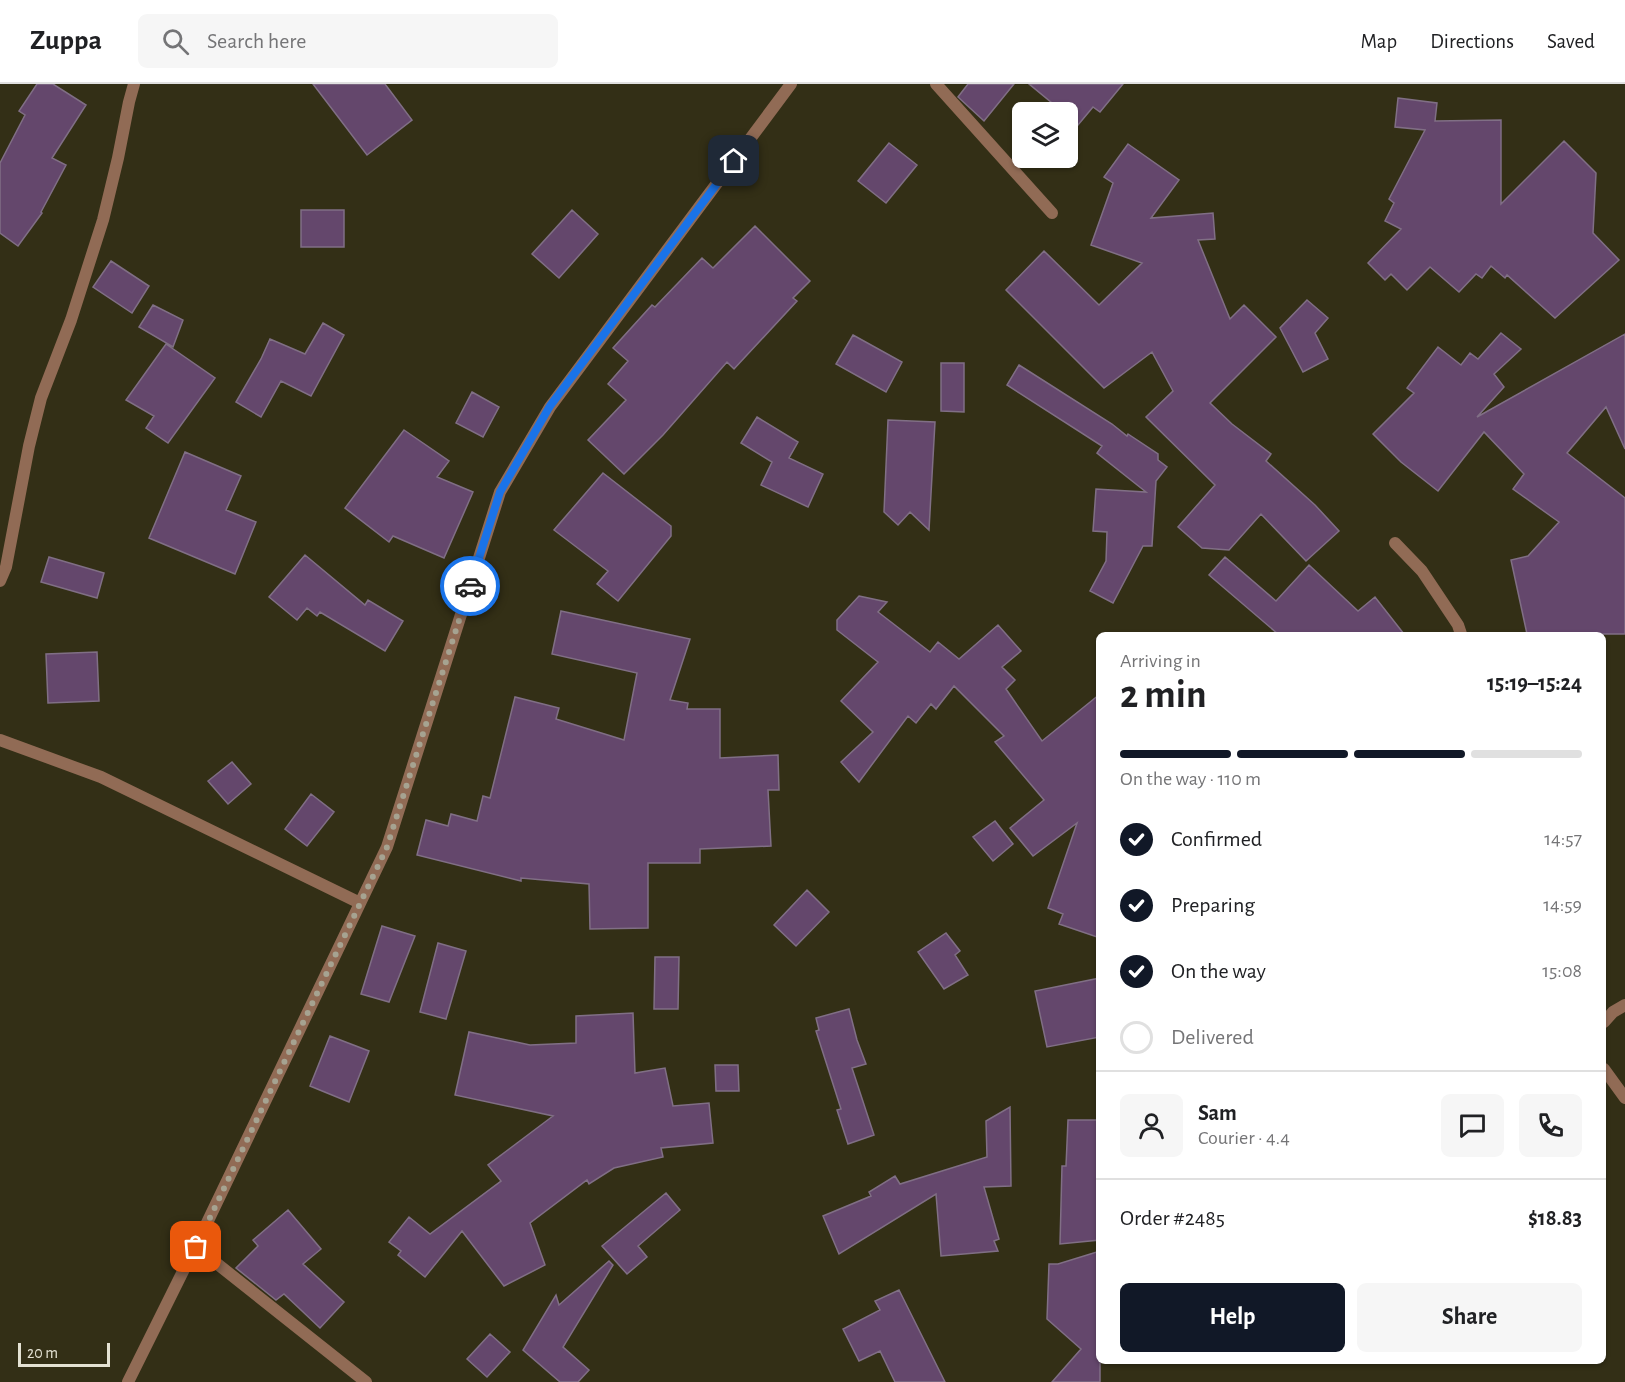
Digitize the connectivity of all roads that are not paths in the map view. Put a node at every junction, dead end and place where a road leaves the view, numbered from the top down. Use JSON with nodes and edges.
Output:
{"nodes":[{"id":1,"x":134,"y":84,"type":"edge"},
{"id":2,"x":791,"y":84,"type":"edge"},
{"id":3,"x":936,"y":84,"type":"edge"},
{"id":4,"x":1052,"y":213,"type":"dead end"},
{"id":5,"x":1395,"y":543,"type":"dead end"},
{"id":6,"x":0,"y":581,"type":"edge"},
{"id":7,"x":1460,"y":632,"type":"edge"},
{"id":8,"x":0,"y":740,"type":"edge"},
{"id":9,"x":360,"y":903,"type":"junction"},
{"id":10,"x":1625,"y":1005,"type":"edge"},
{"id":11,"x":1606,"y":1020,"type":"edge"},
{"id":12,"x":1606,"y":1072,"type":"edge"},
{"id":13,"x":1625,"y":1098,"type":"edge"},
{"id":14,"x":196,"y":1247,"type":"junction"},
{"id":15,"x":128,"y":1382,"type":"edge"},
{"id":16,"x":366,"y":1382,"type":"edge"}],
"edges":[{"from":1,"to":6,"type":"street"},
{"from":2,"to":9,"type":"street"},
{"from":3,"to":4,"type":"street"},
{"from":5,"to":7,"type":"street"},
{"from":8,"to":9,"type":"street"},
{"from":9,"to":14,"type":"street"},
{"from":10,"to":11,"type":"street"},
{"from":12,"to":13,"type":"street"},
{"from":14,"to":15,"type":"street"},
{"from":14,"to":16,"type":"street"}]}
